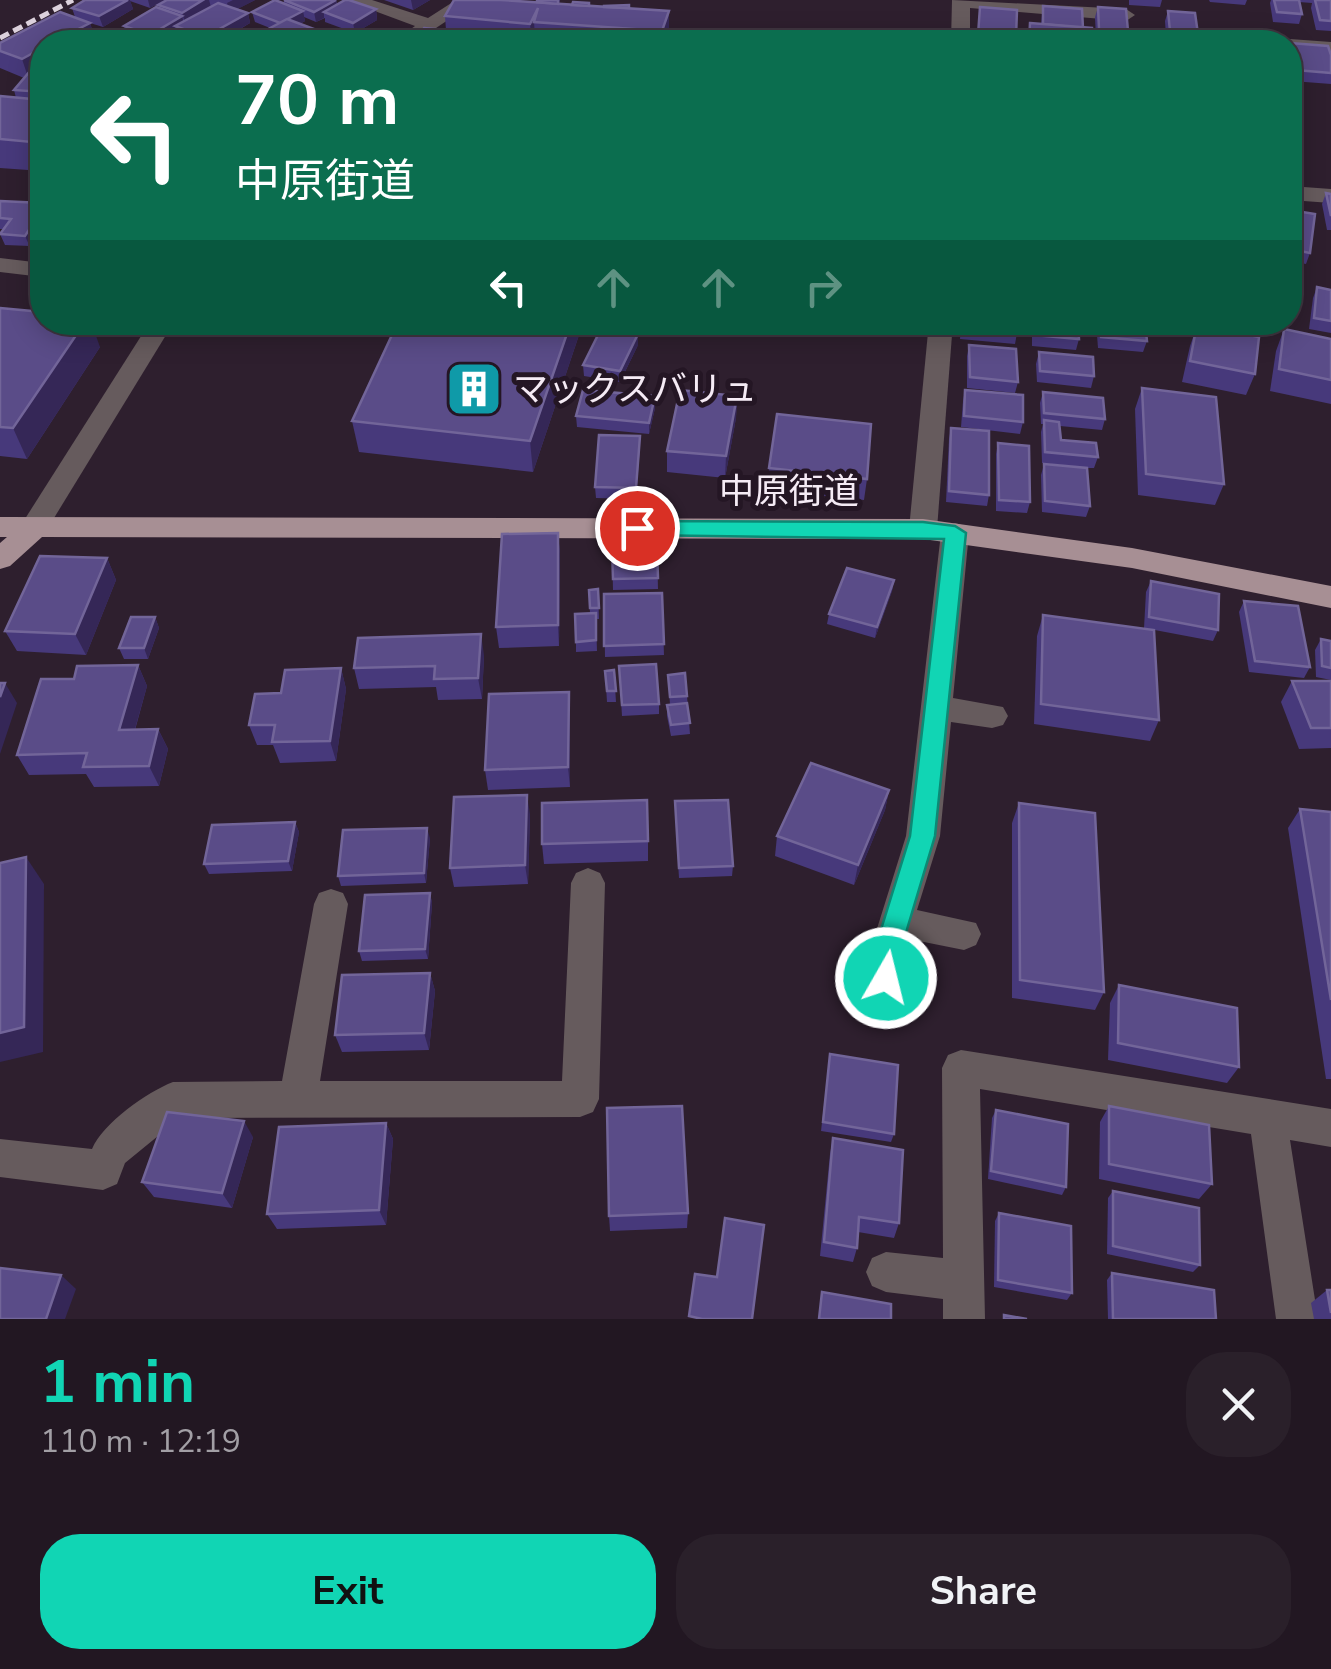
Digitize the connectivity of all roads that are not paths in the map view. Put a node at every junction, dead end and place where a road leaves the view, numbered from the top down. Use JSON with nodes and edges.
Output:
{"nodes":[{"id":1,"x":354,"y":0,"type":"edge"},
{"id":2,"x":469,"y":0,"type":"edge"},
{"id":3,"x":961,"y":1,"type":"edge"},
{"id":4,"x":1126,"y":15,"type":"edge"},
{"id":5,"x":430,"y":26,"type":"junction"},
{"id":6,"x":424,"y":30,"type":"edge"},
{"id":7,"x":960,"y":30,"type":"edge"},
{"id":8,"x":1302,"y":46,"type":"edge"},
{"id":9,"x":1331,"y":48,"type":"edge"},
{"id":10,"x":1302,"y":194,"type":"edge"},
{"id":11,"x":1331,"y":196,"type":"edge"},
{"id":12,"x":0,"y":266,"type":"edge"},
{"id":13,"x":30,"y":269,"type":"edge"},
{"id":14,"x":154,"y":335,"type":"edge"},
{"id":15,"x":940,"y":335,"type":"edge"},
{"id":16,"x":0,"y":527,"type":"edge"},
{"id":17,"x":33,"y":528,"type":"junction"},
{"id":18,"x":923,"y":529,"type":"junction"},
{"id":19,"x":955,"y":533,"type":"junction"},
{"id":20,"x":0,"y":559,"type":"edge"},
{"id":21,"x":1331,"y":597,"type":"edge"},
{"id":22,"x":936,"y":707,"type":"junction"},
{"id":23,"x":992,"y":716,"type":"dead end"},
{"id":24,"x":588,"y":883,"type":"dead end"},
{"id":25,"x":330,"y":904,"type":"dead end"},
{"id":26,"x":896,"y":921,"type":"junction"},
{"id":27,"x":964,"y":934,"type":"dead end"},
{"id":28,"x":886,"y":978,"type":"dead end"},
{"id":29,"x":298,"y":1100,"type":"junction"},
{"id":30,"x":1268,"y":1120,"type":"junction"},
{"id":31,"x":1331,"y":1128,"type":"edge"},
{"id":32,"x":0,"y":1158,"type":"edge"},
{"id":33,"x":886,"y":1272,"type":"dead end"},
{"id":34,"x":964,"y":1300,"type":"edge"},
{"id":35,"x":1297,"y":1319,"type":"edge"}],
"edges":[{"from":1,"to":5,"type":"street"},
{"from":2,"to":5,"type":"street"},
{"from":3,"to":4,"type":"street"},
{"from":3,"to":7,"type":"street"},
{"from":5,"to":6,"type":"street"},
{"from":8,"to":9,"type":"street"},
{"from":10,"to":11,"type":"street"},
{"from":12,"to":13,"type":"street"},
{"from":14,"to":17,"type":"street"},
{"from":15,"to":18,"type":"street"},
{"from":16,"to":17,"type":"main road","name":"中原街道"},
{"from":17,"to":18,"type":"main road","name":"中原街道"},
{"from":17,"to":20,"type":"main road"},
{"from":18,"to":19,"type":"main road","name":"中原街道"},
{"from":19,"to":21,"type":"main road","name":"中原街道"},
{"from":19,"to":22,"type":"street"},
{"from":22,"to":23,"type":"street"},
{"from":22,"to":26,"type":"street"},
{"from":24,"to":29,"type":"street"},
{"from":25,"to":29,"type":"street"},
{"from":26,"to":27,"type":"street"},
{"from":26,"to":28,"type":"street"},
{"from":29,"to":32,"type":"street"},
{"from":30,"to":31,"type":"street"},
{"from":30,"to":34,"type":"street"},
{"from":30,"to":35,"type":"street"},
{"from":33,"to":34,"type":"street"}]}
